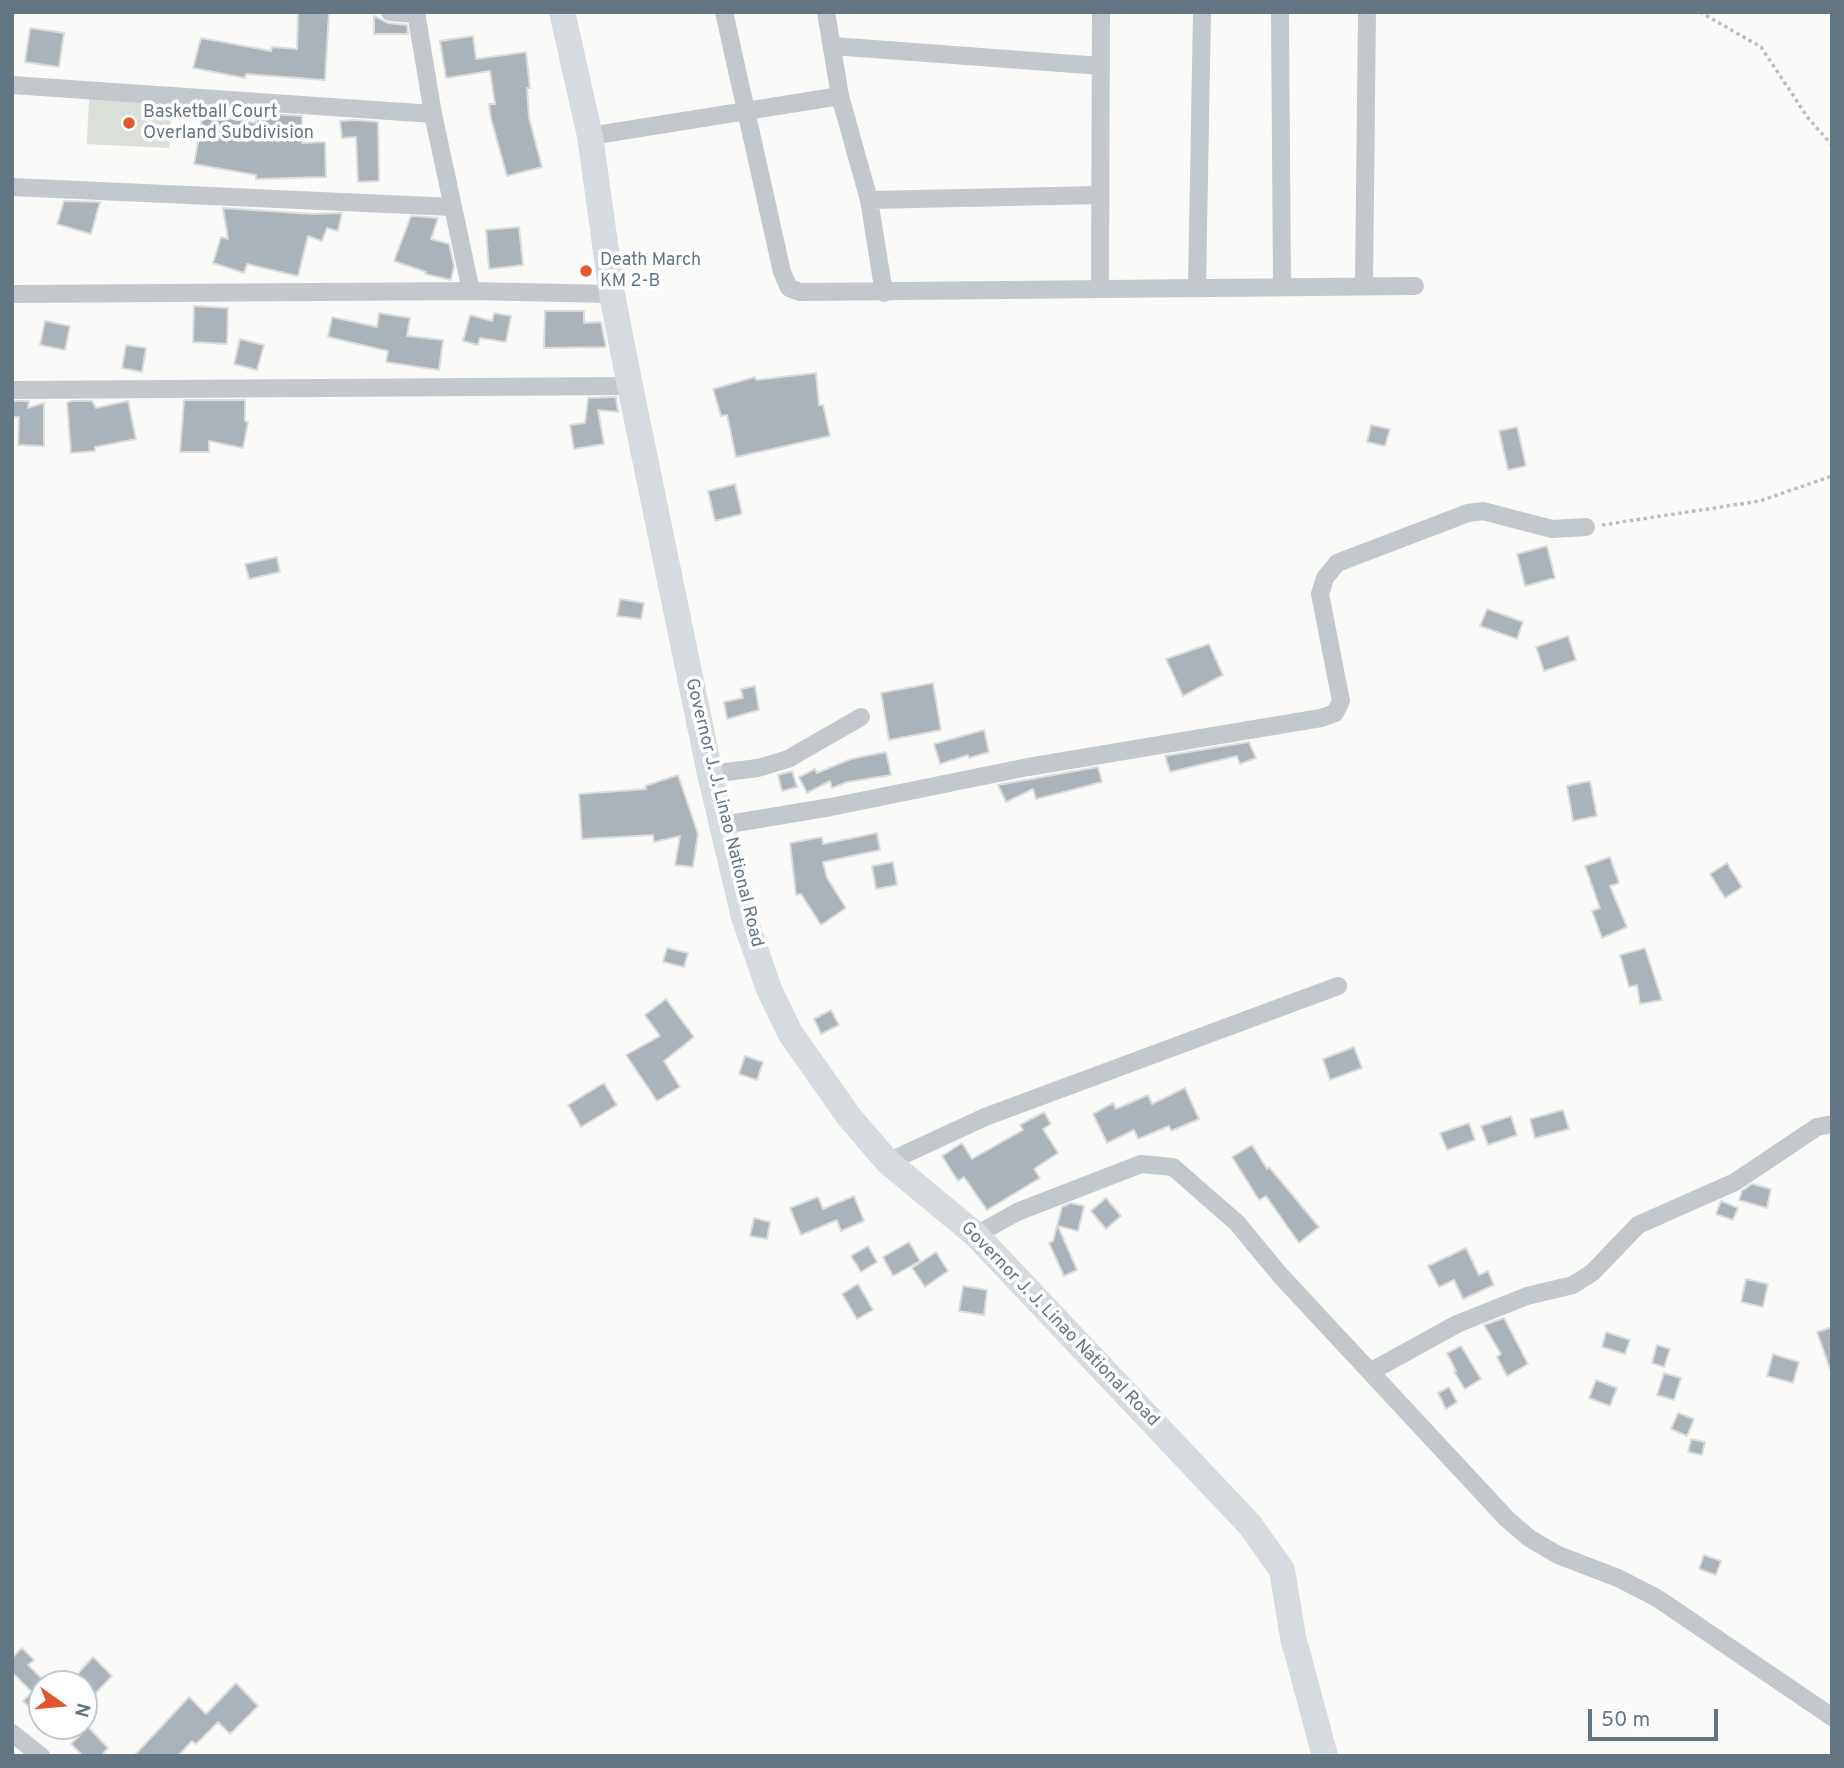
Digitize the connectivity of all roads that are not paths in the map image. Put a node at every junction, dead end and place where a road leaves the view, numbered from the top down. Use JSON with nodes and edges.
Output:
{"nodes":[{"id":1,"x":390,"y":12,"type":"edge"},
{"id":2,"x":562,"y":12,"type":"edge"},
{"id":3,"x":724,"y":12,"type":"edge"},
{"id":4,"x":826,"y":12,"type":"edge"},
{"id":5,"x":1101,"y":12,"type":"edge"},
{"id":6,"x":1202,"y":12,"type":"edge"},
{"id":7,"x":1280,"y":12,"type":"edge"},
{"id":8,"x":1367,"y":12,"type":"edge"},
{"id":9,"x":416,"y":13,"type":"edge"},
{"id":10,"x":833,"y":46,"type":"junction"},
{"id":11,"x":1101,"y":66,"type":"junction"},
{"id":12,"x":12,"y":85,"type":"edge"},
{"id":13,"x":841,"y":96,"type":"junction"},
{"id":14,"x":433,"y":114,"type":"junction"},
{"id":15,"x":744,"y":114,"type":"junction"},
{"id":16,"x":590,"y":136,"type":"junction"},
{"id":17,"x":12,"y":187,"type":"edge"},
{"id":18,"x":1100,"y":195,"type":"junction"},
{"id":19,"x":869,"y":200,"type":"junction"},
{"id":20,"x":453,"y":206,"type":"junction"},
{"id":21,"x":1364,"y":284,"type":"junction"},
{"id":22,"x":1415,"y":286,"type":"dead end"},
{"id":23,"x":1197,"y":287,"type":"junction"},
{"id":24,"x":1282,"y":287,"type":"junction"},
{"id":25,"x":1100,"y":288,"type":"junction"},
{"id":26,"x":471,"y":291,"type":"junction"},
{"id":27,"x":884,"y":293,"type":"junction"},
{"id":28,"x":12,"y":294,"type":"edge"},
{"id":29,"x":612,"y":294,"type":"junction"},
{"id":30,"x":630,"y":386,"type":"junction"},
{"id":31,"x":12,"y":390,"type":"edge"},
{"id":32,"x":1586,"y":527,"type":"road end"},
{"id":33,"x":861,"y":717,"type":"dead end"},
{"id":34,"x":710,"y":774,"type":"junction"},
{"id":35,"x":723,"y":825,"type":"junction"},
{"id":36,"x":1338,"y":986,"type":"dead end"},
{"id":37,"x":1832,"y":1124,"type":"edge"},
{"id":38,"x":888,"y":1162,"type":"junction"},
{"id":39,"x":976,"y":1236,"type":"junction"},
{"id":40,"x":1370,"y":1372,"type":"junction"},
{"id":41,"x":1832,"y":1717,"type":"edge"},
{"id":42,"x":12,"y":1733,"type":"edge"},
{"id":43,"x":41,"y":1756,"type":"edge"},
{"id":44,"x":1325,"y":1756,"type":"edge"}],
"edges":[{"from":1,"to":9,"type":"street"},
{"from":2,"to":16,"type":"main road","name":"Governor J. J. Linao National Road"},
{"from":3,"to":15,"type":"street"},
{"from":4,"to":10,"type":"street"},
{"from":5,"to":11,"type":"street"},
{"from":6,"to":23,"type":"street"},
{"from":7,"to":24,"type":"street"},
{"from":8,"to":21,"type":"street"},
{"from":9,"to":14,"type":"street"},
{"from":10,"to":11,"type":"street"},
{"from":10,"to":13,"type":"street"},
{"from":11,"to":18,"type":"street"},
{"from":12,"to":14,"type":"street"},
{"from":13,"to":15,"type":"street"},
{"from":13,"to":19,"type":"street"},
{"from":14,"to":20,"type":"street"},
{"from":15,"to":16,"type":"street"},
{"from":15,"to":27,"type":"street"},
{"from":16,"to":29,"type":"main road","name":"Governor J. J. Linao National Road"},
{"from":17,"to":20,"type":"street"},
{"from":18,"to":19,"type":"street"},
{"from":18,"to":25,"type":"street"},
{"from":19,"to":27,"type":"street"},
{"from":20,"to":26,"type":"street"},
{"from":21,"to":22,"type":"street"},
{"from":21,"to":24,"type":"street"},
{"from":23,"to":24,"type":"street"},
{"from":23,"to":25,"type":"street"},
{"from":25,"to":27,"type":"street"},
{"from":26,"to":28,"type":"street"},
{"from":26,"to":29,"type":"street"},
{"from":29,"to":30,"type":"main road","name":"Governor J. J. Linao National Road"},
{"from":30,"to":31,"type":"street"},
{"from":30,"to":34,"type":"main road","name":"Governor J. J. Linao National Road"},
{"from":32,"to":35,"type":"street"},
{"from":33,"to":34,"type":"street"},
{"from":34,"to":35,"type":"main road","name":"Governor J. J. Linao National Road"},
{"from":35,"to":38,"type":"main road","name":"Governor J. J. Linao National Road"},
{"from":36,"to":38,"type":"street"},
{"from":37,"to":40,"type":"street"},
{"from":38,"to":39,"type":"main road","name":"Governor J. J. Linao National Road"},
{"from":39,"to":40,"type":"street"},
{"from":39,"to":44,"type":"main road","name":"Governor J. J. Linao National Road"},
{"from":40,"to":41,"type":"street"},
{"from":42,"to":43,"type":"street"}]}
